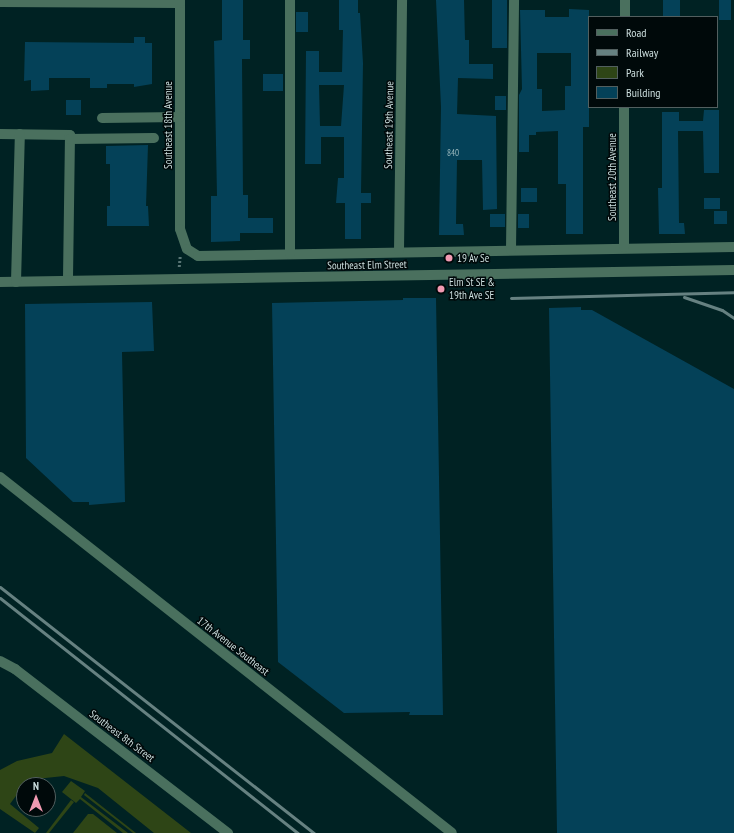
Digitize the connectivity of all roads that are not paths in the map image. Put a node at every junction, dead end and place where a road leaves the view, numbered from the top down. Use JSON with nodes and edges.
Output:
{"nodes":[{"id":1,"x":290,"y":0,"type":"edge"},
{"id":2,"x":402,"y":0,"type":"edge"},
{"id":3,"x":514,"y":0,"type":"edge"},
{"id":4,"x":625,"y":0,"type":"edge"},
{"id":5,"x":43,"y":1,"type":"edge"},
{"id":6,"x":0,"y":2,"type":"edge"},
{"id":7,"x":180,"y":2,"type":"edge"},
{"id":8,"x":625,"y":16,"type":"edge"},
{"id":9,"x":624,"y":108,"type":"edge"},
{"id":10,"x":180,"y":117,"type":"junction"},
{"id":11,"x":102,"y":118,"type":"dead end"},
{"id":12,"x":0,"y":134,"type":"edge"},
{"id":13,"x":20,"y":134,"type":"junction"},
{"id":14,"x":154,"y":138,"type":"dead end"},
{"id":15,"x":70,"y":139,"type":"junction"},
{"id":16,"x":624,"y":247,"type":"junction"},
{"id":17,"x":734,"y":247,"type":"edge"},
{"id":18,"x":511,"y":250,"type":"junction"},
{"id":19,"x":399,"y":251,"type":"junction"},
{"id":20,"x":183,"y":252,"type":"joint"},
{"id":21,"x":290,"y":254,"type":"junction"},
{"id":22,"x":734,"y":270,"type":"edge"},
{"id":23,"x":68,"y":279,"type":"junction"},
{"id":24,"x":0,"y":282,"type":"edge"},
{"id":25,"x":16,"y":282,"type":"junction"},
{"id":26,"x":0,"y":477,"type":"edge"},
{"id":27,"x":0,"y":661,"type":"edge"},
{"id":28,"x":228,"y":833,"type":"edge"},
{"id":29,"x":452,"y":833,"type":"edge"}],
"edges":[{"from":1,"to":21,"type":"street"},
{"from":2,"to":19,"type":"street","name":"Southeast 19th Avenue"},
{"from":3,"to":18,"type":"street"},
{"from":4,"to":8,"type":"street"},
{"from":5,"to":6,"type":"street"},
{"from":5,"to":7,"type":"street"},
{"from":7,"to":10,"type":"street","name":"Southeast 18th Avenue"},
{"from":9,"to":16,"type":"street","name":"Southeast 20th Avenue"},
{"from":10,"to":11,"type":"street"},
{"from":10,"to":20,"type":"street","name":"Southeast 18th Avenue"},
{"from":12,"to":13,"type":"street"},
{"from":13,"to":15,"type":"street"},
{"from":13,"to":25,"type":"street"},
{"from":14,"to":15,"type":"street"},
{"from":15,"to":23,"type":"street"},
{"from":16,"to":17,"type":"street","name":"Southeast Elm Street"},
{"from":16,"to":18,"type":"street","name":"Southeast Elm Street"},
{"from":18,"to":19,"type":"street","name":"Southeast Elm Street"},
{"from":19,"to":21,"type":"street","name":"Southeast Elm Street"},
{"from":20,"to":21,"type":"street","name":"Southeast Elm Street"},
{"from":22,"to":23,"type":"street","name":"Southeast Elm Street"},
{"from":23,"to":25,"type":"street","name":"Southeast Elm Street"},
{"from":24,"to":25,"type":"street","name":"Southeast Elm Street"},
{"from":26,"to":29,"type":"street","name":"17th Avenue Southeast"},
{"from":27,"to":28,"type":"street","name":"Southeast 8th Street"}]}
